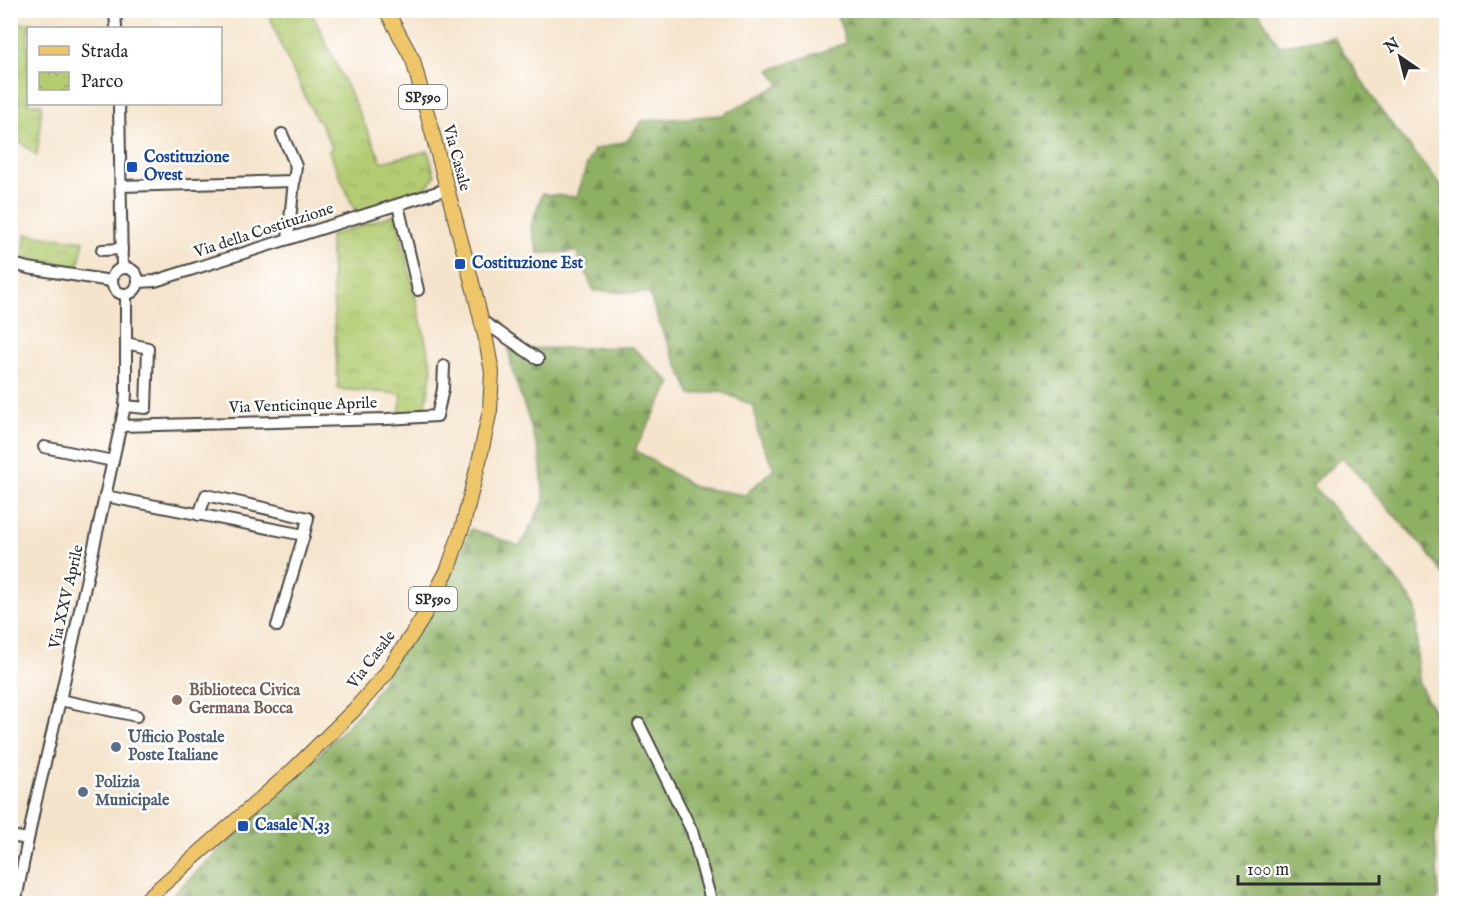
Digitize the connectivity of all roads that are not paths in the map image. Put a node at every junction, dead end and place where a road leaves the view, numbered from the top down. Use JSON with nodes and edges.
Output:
{"nodes":[{"id":1,"x":115,"y":10,"type":"edge"},
{"id":2,"x":387,"y":10,"type":"edge"},
{"id":3,"x":116,"y":27,"type":"edge"},
{"id":4,"x":119,"y":105,"type":"edge"},
{"id":5,"x":282,"y":134,"type":"dead end"},
{"id":6,"x":294,"y":181,"type":"junction"},
{"id":7,"x":121,"y":186,"type":"junction"},
{"id":8,"x":447,"y":189,"type":"junction"},
{"id":9,"x":398,"y":204,"type":"junction"},
{"id":10,"x":288,"y":239,"type":"junction"},
{"id":11,"x":122,"y":249,"type":"junction"},
{"id":12,"x":102,"y":250,"type":"dead end"},
{"id":13,"x":10,"y":263,"type":"edge"},
{"id":14,"x":122,"y":268,"type":"junction"},
{"id":15,"x":111,"y":281,"type":"junction"},
{"id":16,"x":139,"y":282,"type":"junction"},
{"id":17,"x":418,"y":290,"type":"dead end"},
{"id":18,"x":126,"y":295,"type":"junction"},
{"id":19,"x":481,"y":320,"type":"junction"},
{"id":20,"x":126,"y":343,"type":"junction"},
{"id":21,"x":538,"y":359,"type":"dead end"},
{"id":22,"x":444,"y":366,"type":"dead end"},
{"id":23,"x":124,"y":406,"type":"junction"},
{"id":24,"x":120,"y":426,"type":"junction"},
{"id":25,"x":44,"y":447,"type":"dead end"},
{"id":26,"x":113,"y":461,"type":"junction"},
{"id":27,"x":105,"y":496,"type":"junction"},
{"id":28,"x":256,"y":506,"type":"junction"},
{"id":29,"x":199,"y":515,"type":"junction"},
{"id":30,"x":251,"y":525,"type":"junction"},
{"id":31,"x":304,"y":535,"type":"junction"},
{"id":32,"x":277,"y":626,"type":"dead end"},
{"id":33,"x":60,"y":700,"type":"junction"},
{"id":34,"x":137,"y":716,"type":"dead end"},
{"id":35,"x":639,"y":724,"type":"dead end"},
{"id":36,"x":10,"y":836,"type":"edge"},
{"id":37,"x":28,"y":839,"type":"junction"},
{"id":38,"x":1446,"y":898,"type":"edge"},
{"id":39,"x":15,"y":903,"type":"edge"},
{"id":40,"x":141,"y":903,"type":"edge"},
{"id":41,"x":712,"y":903,"type":"edge"},
{"id":42,"x":1445,"y":903,"type":"edge"}],
"edges":[{"from":1,"to":3,"type":"street"},
{"from":2,"to":8,"type":"main road","name":"Via Casale","number":"SP590"},
{"from":4,"to":7,"type":"street"},
{"from":5,"to":6,"type":"street"},
{"from":6,"to":7,"type":"street"},
{"from":6,"to":10,"type":"street"},
{"from":7,"to":11,"type":"street"},
{"from":8,"to":9,"type":"street","name":"Via della Costituzione"},
{"from":8,"to":19,"type":"main road","name":"Via Casale","number":"SP590"},
{"from":9,"to":10,"type":"street","name":"Via della Costituzione"},
{"from":9,"to":17,"type":"street"},
{"from":10,"to":16,"type":"street","name":"Via della Costituzione"},
{"from":11,"to":12,"type":"street"},
{"from":11,"to":14,"type":"street"},
{"from":13,"to":15,"type":"street"},
{"from":14,"to":15,"type":"street"},
{"from":14,"to":16,"type":"street"},
{"from":15,"to":18,"type":"street"},
{"from":16,"to":18,"type":"street"},
{"from":18,"to":20,"type":"street","name":"Via XXV Aprile"},
{"from":19,"to":21,"type":"street"},
{"from":19,"to":40,"type":"main road","name":"Via Casale","number":"SP590"},
{"from":20,"to":23,"type":"street","name":"Via XXV Aprile"},
{"from":20,"to":23,"type":"street"},
{"from":22,"to":24,"type":"street","name":"Via Venticinque Aprile"},
{"from":23,"to":24,"type":"street","name":"Via XXV Aprile"},
{"from":24,"to":26,"type":"street","name":"Via XXV Aprile"},
{"from":25,"to":26,"type":"street"},
{"from":26,"to":27,"type":"street","name":"Via XXV Aprile"},
{"from":27,"to":29,"type":"street"},
{"from":27,"to":33,"type":"street","name":"Via XXV Aprile"},
{"from":28,"to":29,"type":"street"},
{"from":28,"to":30,"type":"street"},
{"from":28,"to":31,"type":"street"},
{"from":29,"to":30,"type":"street"},
{"from":30,"to":31,"type":"street"},
{"from":31,"to":32,"type":"street"},
{"from":33,"to":34,"type":"street"},
{"from":33,"to":37,"type":"street","name":"Via XXV Aprile"},
{"from":35,"to":41,"type":"street"},
{"from":36,"to":37,"type":"street"},
{"from":37,"to":39,"type":"street","name":"Via XXV Aprile"},
{"from":38,"to":42,"type":"street"}]}
